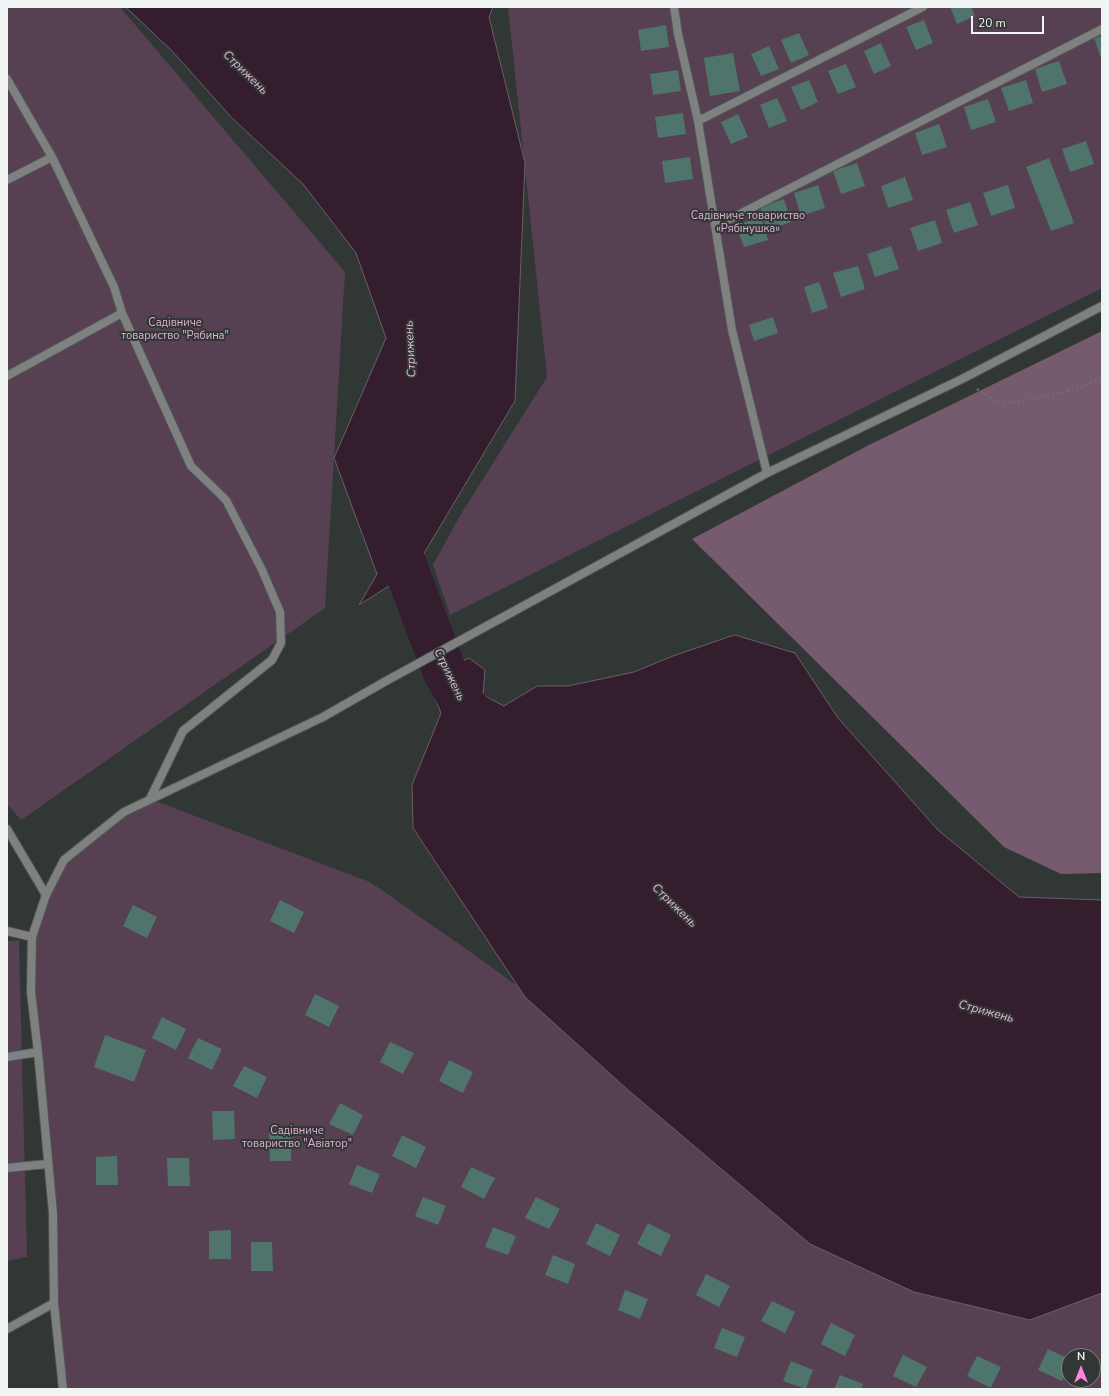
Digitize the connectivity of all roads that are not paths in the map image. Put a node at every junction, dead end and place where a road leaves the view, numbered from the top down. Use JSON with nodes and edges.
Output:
{"nodes":[{"id":1,"x":674,"y":7,"type":"edge"},
{"id":2,"x":923,"y":7,"type":"edge"},
{"id":3,"x":1102,"y":29,"type":"edge"},
{"id":4,"x":7,"y":79,"type":"edge"},
{"id":5,"x":698,"y":121,"type":"junction"},
{"id":6,"x":52,"y":157,"type":"junction"},
{"id":7,"x":7,"y":180,"type":"edge"},
{"id":8,"x":716,"y":226,"type":"junction"},
{"id":9,"x":1102,"y":306,"type":"edge"},
{"id":10,"x":122,"y":313,"type":"junction"},
{"id":11,"x":7,"y":376,"type":"edge"},
{"id":12,"x":767,"y":473,"type":"junction"},
{"id":13,"x":150,"y":799,"type":"junction"},
{"id":14,"x":8,"y":832,"type":"edge"},
{"id":15,"x":46,"y":895,"type":"junction"},
{"id":16,"x":7,"y":931,"type":"edge"},
{"id":17,"x":32,"y":937,"type":"junction"},
{"id":18,"x":38,"y":1052,"type":"junction"},
{"id":19,"x":7,"y":1057,"type":"edge"},
{"id":20,"x":47,"y":1164,"type":"junction"},
{"id":21,"x":7,"y":1168,"type":"edge"},
{"id":22,"x":54,"y":1303,"type":"junction"},
{"id":23,"x":7,"y":1329,"type":"edge"},
{"id":24,"x":63,"y":1389,"type":"edge"}],
"edges":[{"from":1,"to":5,"type":"street"},
{"from":2,"to":5,"type":"street"},
{"from":3,"to":8,"type":"street"},
{"from":4,"to":6,"type":"street"},
{"from":5,"to":8,"type":"street"},
{"from":6,"to":7,"type":"street"},
{"from":6,"to":10,"type":"street"},
{"from":8,"to":12,"type":"street"},
{"from":9,"to":12,"type":"street"},
{"from":10,"to":11,"type":"street"},
{"from":10,"to":13,"type":"street"},
{"from":12,"to":13,"type":"street"},
{"from":13,"to":15,"type":"street"},
{"from":14,"to":15,"type":"street"},
{"from":15,"to":17,"type":"street"},
{"from":16,"to":17,"type":"street"},
{"from":17,"to":18,"type":"street"},
{"from":18,"to":19,"type":"street"},
{"from":18,"to":20,"type":"street"},
{"from":20,"to":21,"type":"street"},
{"from":20,"to":22,"type":"street"},
{"from":22,"to":23,"type":"street"},
{"from":22,"to":24,"type":"street"}]}
